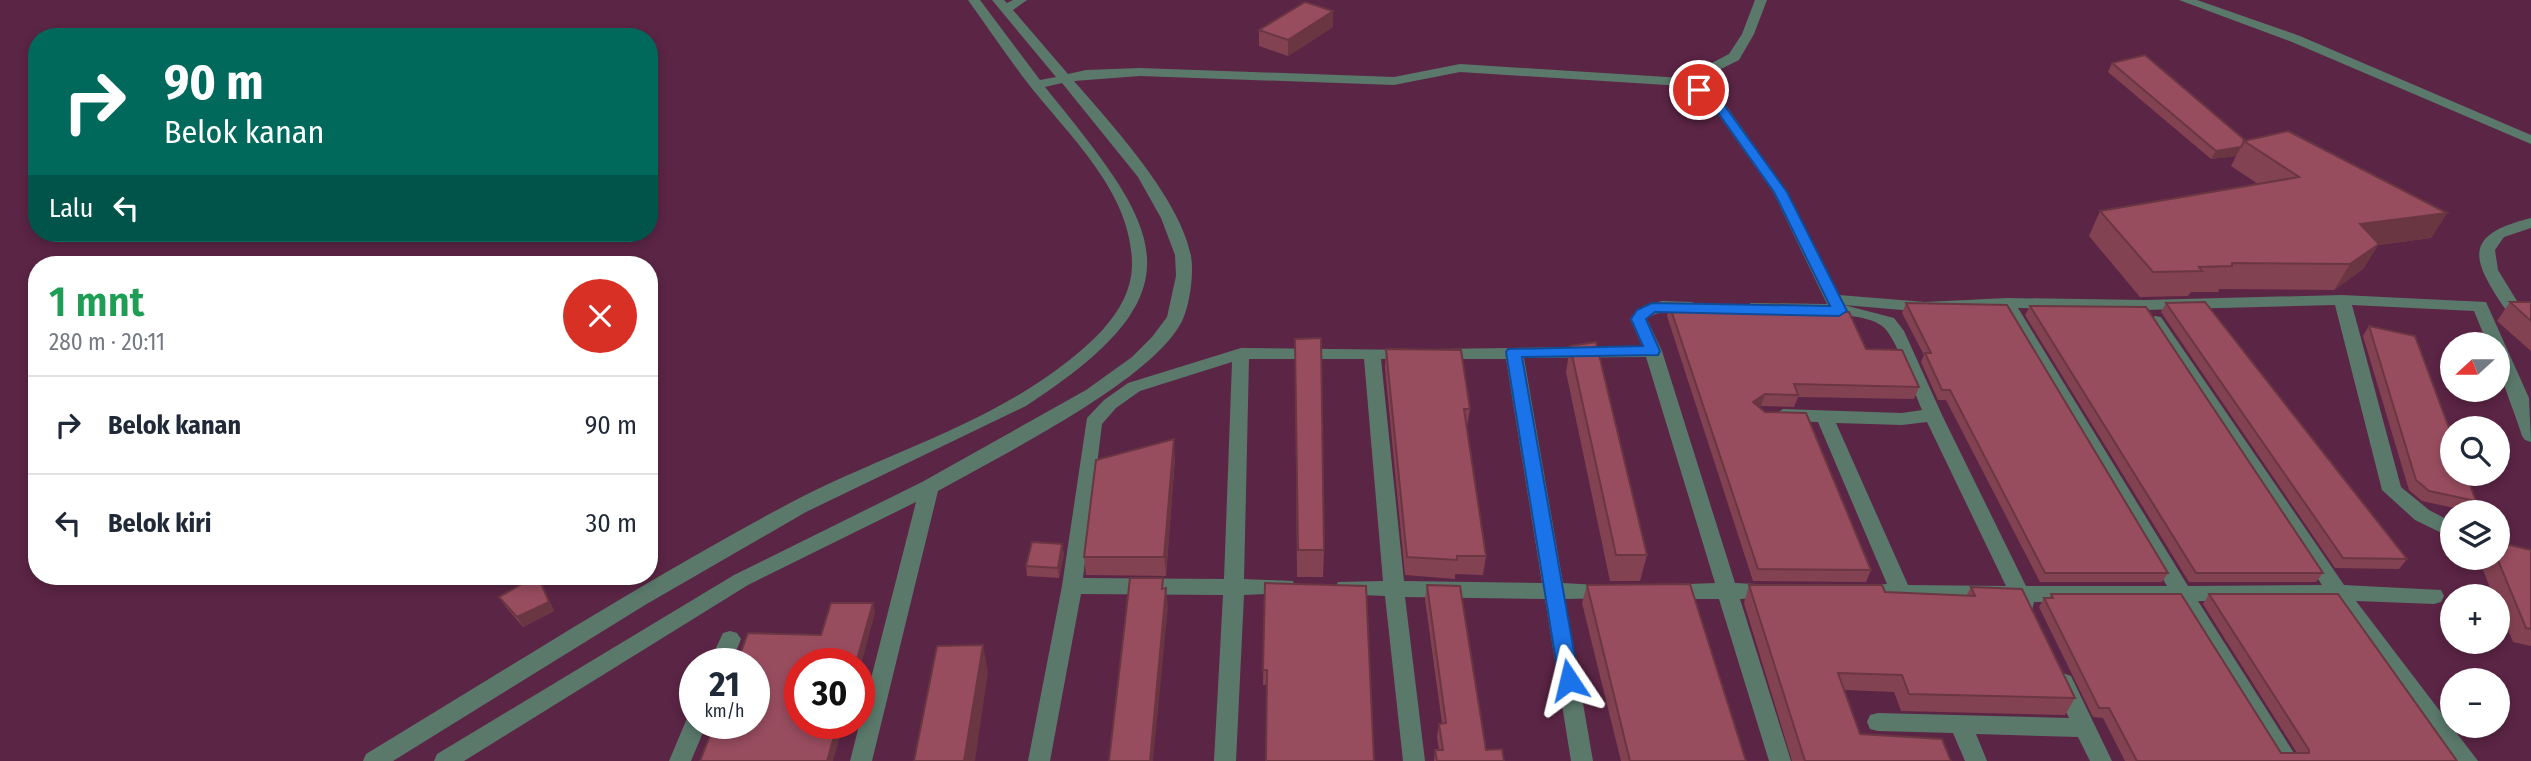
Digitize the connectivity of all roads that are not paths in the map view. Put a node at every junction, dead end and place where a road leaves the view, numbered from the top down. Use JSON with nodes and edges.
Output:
{"nodes":[{"id":1,"x":974,"y":0,"type":"edge"},
{"id":2,"x":1021,"y":0,"type":"edge"},
{"id":3,"x":1761,"y":0,"type":"edge"},
{"id":4,"x":2185,"y":0,"type":"edge"},
{"id":5,"x":1001,"y":5,"type":"edge"},
{"id":6,"x":1063,"y":78,"type":"junction"},
{"id":7,"x":1685,"y":82,"type":"junction"},
{"id":8,"x":1038,"y":84,"type":"junction"},
{"id":9,"x":2531,"y":140,"type":"edge"},
{"id":10,"x":2531,"y":223,"type":"edge"},
{"id":11,"x":2342,"y":300,"type":"junction"},
{"id":12,"x":2007,"y":303,"type":"junction"},
{"id":13,"x":1836,"y":305,"type":"junction"},
{"id":14,"x":2144,"y":305,"type":"junction"},
{"id":15,"x":2480,"y":306,"type":"junction"},
{"id":16,"x":2512,"y":306,"type":"junction"},
{"id":17,"x":1705,"y":307,"type":"edge"},
{"id":18,"x":1732,"y":307,"type":"edge"},
{"id":19,"x":2531,"y":310,"type":"edge"},
{"id":20,"x":2491,"y":332,"type":"edge"},
{"id":21,"x":1653,"y":351,"type":"junction"},
{"id":22,"x":1514,"y":352,"type":"junction"},
{"id":23,"x":1241,"y":353,"type":"junction"},
{"id":24,"x":1372,"y":354,"type":"junction"},
{"id":25,"x":2510,"y":369,"type":"edge"},
{"id":26,"x":2526,"y":399,"type":"edge"},
{"id":27,"x":1761,"y":415,"type":"edge"},
{"id":28,"x":1933,"y":415,"type":"junction"},
{"id":29,"x":1824,"y":416,"type":"junction"},
{"id":30,"x":2531,"y":436,"type":"edge"},
{"id":31,"x":929,"y":487,"type":"junction"},
{"id":32,"x":2440,"y":525,"type":"edge"},
{"id":33,"x":1072,"y":586,"type":"junction"},
{"id":34,"x":1234,"y":587,"type":"junction"},
{"id":35,"x":1301,"y":587,"type":"edge"},
{"id":36,"x":1327,"y":587,"type":"edge"},
{"id":37,"x":1394,"y":588,"type":"junction"},
{"id":38,"x":1728,"y":591,"type":"junction"},
{"id":39,"x":1795,"y":591,"type":"edge"},
{"id":40,"x":1554,"y":592,"type":"junction"},
{"id":41,"x":1848,"y":592,"type":"edge"},
{"id":42,"x":1901,"y":592,"type":"junction"},
{"id":43,"x":2182,"y":593,"type":"junction"},
{"id":44,"x":2338,"y":593,"type":"junction"},
{"id":45,"x":2020,"y":594,"type":"junction"},
{"id":46,"x":2434,"y":596,"type":"dead end"},
{"id":47,"x":2032,"y":618,"type":"edge"},
{"id":48,"x":730,"y":639,"type":"dead end"},
{"id":49,"x":726,"y":648,"type":"edge"},
{"id":50,"x":2056,"y":667,"type":"edge"},
{"id":51,"x":1878,"y":722,"type":"dead end"},
{"id":52,"x":1961,"y":724,"type":"junction"},
{"id":53,"x":2085,"y":728,"type":"junction"},
{"id":54,"x":689,"y":739,"type":"edge"},
{"id":55,"x":374,"y":761,"type":"edge"},
{"id":56,"x":445,"y":761,"type":"edge"},
{"id":57,"x":680,"y":761,"type":"edge"},
{"id":58,"x":861,"y":761,"type":"edge"},
{"id":59,"x":1039,"y":761,"type":"edge"},
{"id":60,"x":1225,"y":761,"type":"edge"},
{"id":61,"x":1414,"y":761,"type":"edge"},
{"id":62,"x":1582,"y":761,"type":"edge"},
{"id":63,"x":1780,"y":761,"type":"edge"},
{"id":64,"x":1976,"y":761,"type":"edge"},
{"id":65,"x":2101,"y":761,"type":"edge"},
{"id":66,"x":2288,"y":761,"type":"edge"},
{"id":67,"x":2467,"y":761,"type":"edge"}],
"edges":[{"from":1,"to":8,"type":"street"},
{"from":2,"to":5,"type":"street"},
{"from":3,"to":7,"type":"street"},
{"from":4,"to":9,"type":"street"},
{"from":5,"to":6,"type":"street"},
{"from":6,"to":7,"type":"street"},
{"from":6,"to":8,"type":"street"},
{"from":6,"to":31,"type":"street"},
{"from":7,"to":13,"type":"street"},
{"from":8,"to":55,"type":"street"},
{"from":10,"to":16,"type":"street"},
{"from":11,"to":14,"type":"street"},
{"from":11,"to":15,"type":"street"},
{"from":11,"to":32,"type":"street"},
{"from":12,"to":13,"type":"street"},
{"from":12,"to":14,"type":"street"},
{"from":12,"to":43,"type":"street"},
{"from":13,"to":18,"type":"street"},
{"from":13,"to":28,"type":"street"},
{"from":14,"to":44,"type":"street"},
{"from":15,"to":16,"type":"street"},
{"from":15,"to":20,"type":"street"},
{"from":16,"to":19,"type":"street"},
{"from":17,"to":21,"type":"street"},
{"from":21,"to":22,"type":"street"},
{"from":21,"to":38,"type":"street"},
{"from":22,"to":24,"type":"street"},
{"from":22,"to":40,"type":"street"},
{"from":23,"to":24,"type":"street"},
{"from":23,"to":33,"type":"street"},
{"from":23,"to":34,"type":"street"},
{"from":24,"to":37,"type":"street"},
{"from":25,"to":26,"type":"street"},
{"from":26,"to":30,"type":"street"},
{"from":27,"to":29,"type":"street"},
{"from":28,"to":29,"type":"street"},
{"from":28,"to":45,"type":"street"},
{"from":29,"to":42,"type":"street"},
{"from":31,"to":56,"type":"street"},
{"from":31,"to":58,"type":"street"},
{"from":33,"to":34,"type":"street"},
{"from":33,"to":59,"type":"street"},
{"from":34,"to":35,"type":"street"},
{"from":34,"to":60,"type":"street"},
{"from":36,"to":37,"type":"street"},
{"from":37,"to":40,"type":"street"},
{"from":37,"to":61,"type":"street"},
{"from":38,"to":39,"type":"street"},
{"from":38,"to":40,"type":"street"},
{"from":38,"to":63,"type":"street"},
{"from":40,"to":62,"type":"street"},
{"from":41,"to":42,"type":"street"},
{"from":42,"to":45,"type":"street"},
{"from":43,"to":44,"type":"street"},
{"from":43,"to":45,"type":"street"},
{"from":43,"to":66,"type":"street"},
{"from":44,"to":46,"type":"street"},
{"from":44,"to":67,"type":"street"},
{"from":45,"to":47,"type":"street"},
{"from":48,"to":49,"type":"street"},
{"from":50,"to":53,"type":"street"},
{"from":51,"to":52,"type":"street"},
{"from":52,"to":53,"type":"street"},
{"from":52,"to":64,"type":"street"},
{"from":53,"to":65,"type":"street"},
{"from":54,"to":57,"type":"street"}]}
